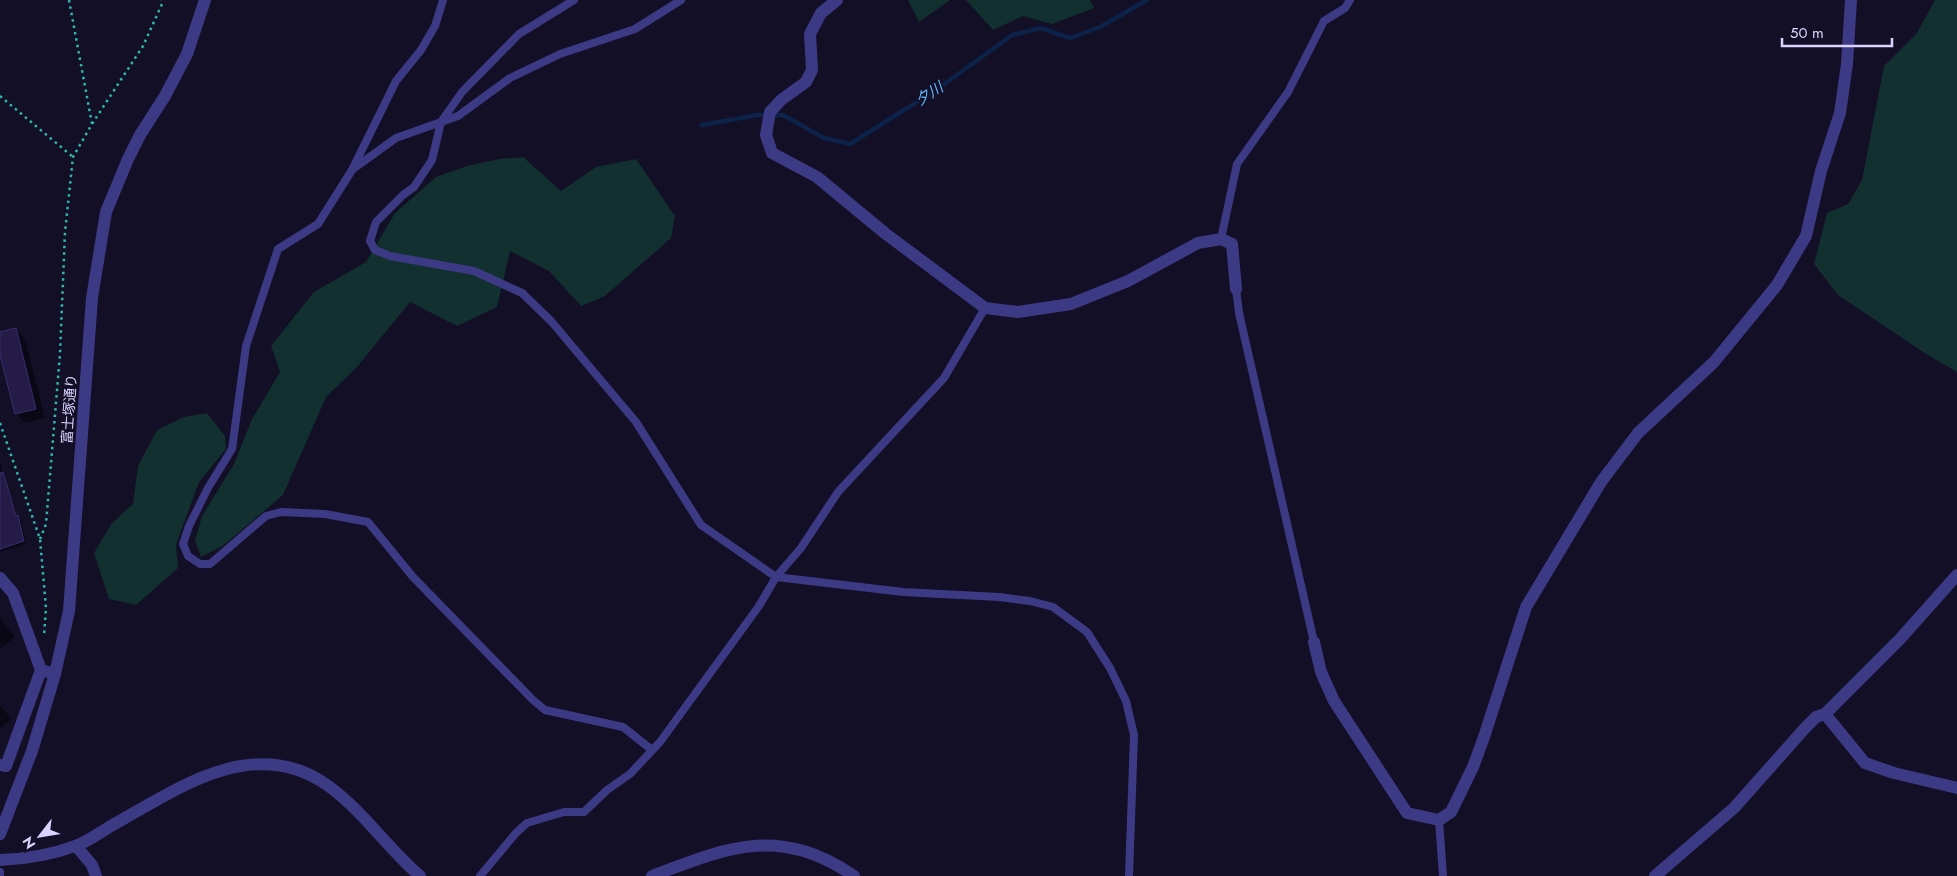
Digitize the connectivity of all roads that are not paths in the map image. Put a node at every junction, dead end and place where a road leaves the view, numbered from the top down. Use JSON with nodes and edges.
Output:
{"nodes":[{"id":1,"x":205,"y":0,"type":"edge"},
{"id":2,"x":443,"y":0,"type":"edge"},
{"id":3,"x":574,"y":0,"type":"edge"},
{"id":4,"x":680,"y":0,"type":"edge"},
{"id":5,"x":837,"y":0,"type":"edge"},
{"id":6,"x":1350,"y":0,"type":"edge"},
{"id":7,"x":1851,"y":0,"type":"edge"},
{"id":8,"x":441,"y":122,"type":"junction"},
{"id":9,"x":352,"y":170,"type":"junction"},
{"id":10,"x":1221,"y":239,"type":"junction"},
{"id":11,"x":1236,"y":289,"type":"joint"},
{"id":12,"x":986,"y":308,"type":"junction"},
{"id":13,"x":1957,"y":575,"type":"edge"},
{"id":14,"x":776,"y":576,"type":"junction"},
{"id":15,"x":0,"y":578,"type":"edge"},
{"id":16,"x":1314,"y":642,"type":"joint"},
{"id":17,"x":41,"y":670,"type":"junction"},
{"id":18,"x":55,"y":674,"type":"junction"},
{"id":19,"x":1825,"y":714,"type":"junction"},
{"id":20,"x":652,"y":750,"type":"junction"},
{"id":21,"x":0,"y":765,"type":"edge"},
{"id":22,"x":1957,"y":788,"type":"edge"},
{"id":23,"x":1439,"y":820,"type":"junction"},
{"id":24,"x":0,"y":834,"type":"edge"},
{"id":25,"x":76,"y":846,"type":"junction"},
{"id":26,"x":0,"y":860,"type":"edge"},
{"id":27,"x":0,"y":872,"type":"edge"},
{"id":28,"x":0,"y":876,"type":"edge"},
{"id":29,"x":96,"y":876,"type":"edge"},
{"id":30,"x":420,"y":876,"type":"edge"},
{"id":31,"x":480,"y":876,"type":"edge"},
{"id":32,"x":652,"y":876,"type":"edge"},
{"id":33,"x":854,"y":876,"type":"edge"},
{"id":34,"x":1129,"y":876,"type":"edge"},
{"id":35,"x":1442,"y":876,"type":"edge"},
{"id":36,"x":1655,"y":876,"type":"edge"}],
"edges":[{"from":1,"to":18,"type":"street","name":"富士塚通り"},
{"from":2,"to":9,"type":"lane"},
{"from":3,"to":8,"type":"lane"},
{"from":4,"to":8,"type":"lane"},
{"from":5,"to":12,"type":"street"},
{"from":6,"to":10,"type":"lane"},
{"from":7,"to":23,"type":"street"},
{"from":8,"to":9,"type":"lane"},
{"from":8,"to":14,"type":"lane"},
{"from":9,"to":20,"type":"lane"},
{"from":10,"to":11,"type":"street"},
{"from":10,"to":12,"type":"street"},
{"from":11,"to":16,"type":"lane"},
{"from":12,"to":14,"type":"lane"},
{"from":13,"to":19,"type":"street"},
{"from":14,"to":20,"type":"lane"},
{"from":14,"to":34,"type":"lane"},
{"from":15,"to":17,"type":"street"},
{"from":16,"to":23,"type":"street"},
{"from":17,"to":18,"type":"street"},
{"from":17,"to":21,"type":"street"},
{"from":18,"to":24,"type":"street","name":"富士塚通り"},
{"from":19,"to":22,"type":"street"},
{"from":19,"to":36,"type":"street"},
{"from":20,"to":31,"type":"lane"},
{"from":23,"to":35,"type":"lane"},
{"from":25,"to":26,"type":"street"},
{"from":25,"to":29,"type":"street"},
{"from":25,"to":30,"type":"street"},
{"from":27,"to":28,"type":"lane"},
{"from":32,"to":33,"type":"street"}]}
